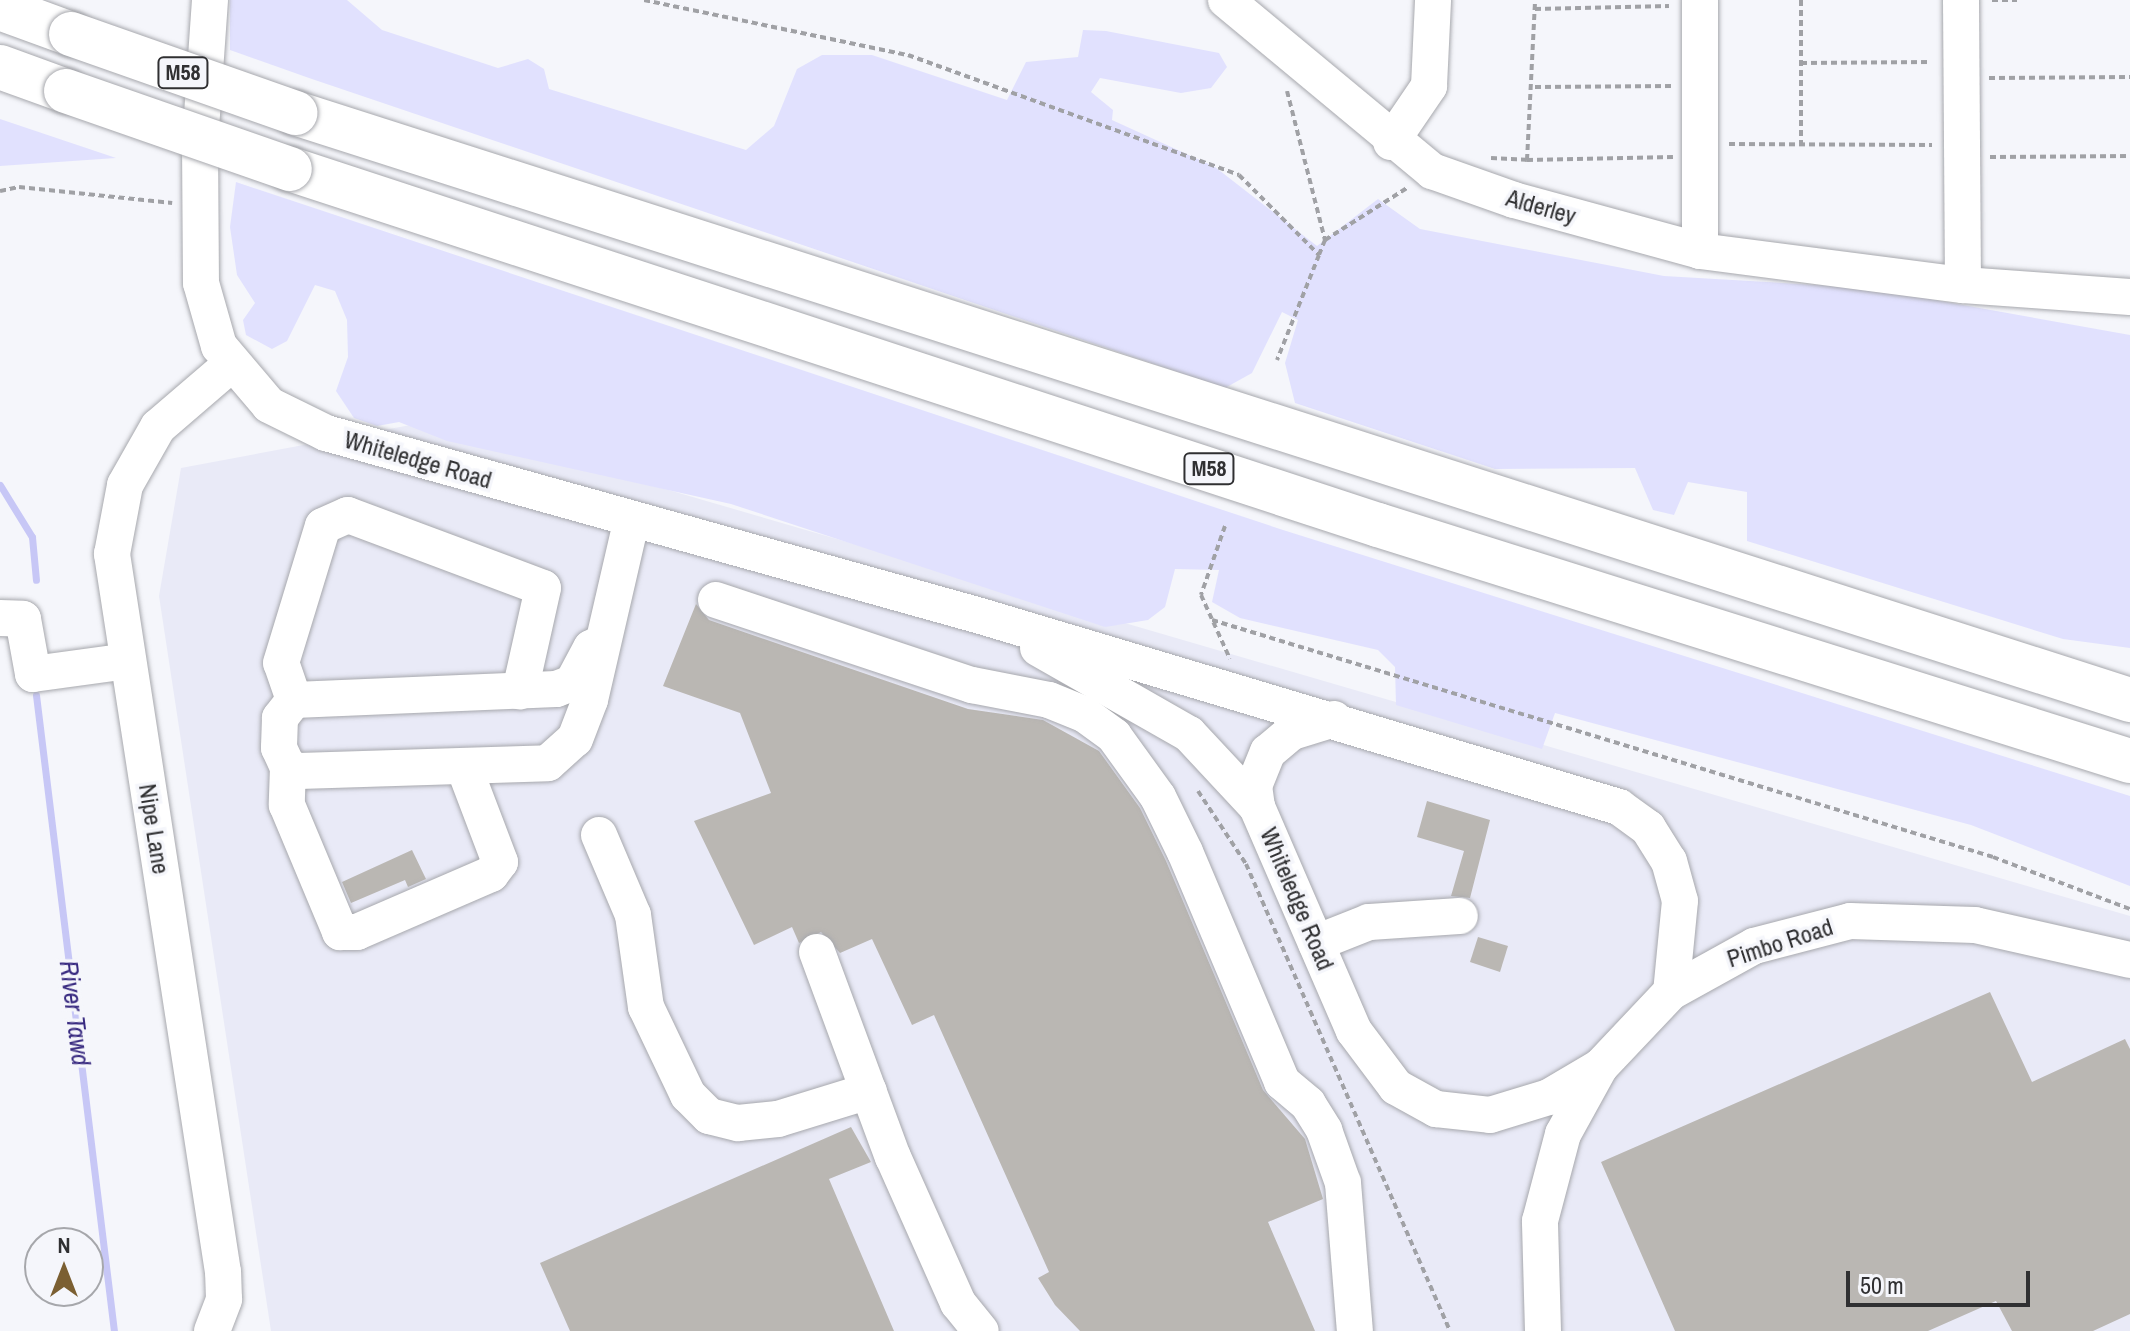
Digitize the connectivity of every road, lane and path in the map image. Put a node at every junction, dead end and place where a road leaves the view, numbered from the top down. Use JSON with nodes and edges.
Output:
{"nodes":[{"id":1,"x":210,"y":0,"type":"edge"},
{"id":2,"x":644,"y":0,"type":"edge"},
{"id":3,"x":1226,"y":0,"type":"edge"},
{"id":4,"x":1433,"y":0,"type":"edge"},
{"id":5,"x":1535,"y":0,"type":"edge"},
{"id":6,"x":1801,"y":0,"type":"edge"},
{"id":7,"x":1961,"y":0,"type":"edge"},
{"id":8,"x":1700,"y":3,"type":"edge"},
{"id":9,"x":0,"y":8,"type":"edge"},
{"id":10,"x":1535,"y":9,"type":"junction"},
{"id":11,"x":1275,"y":42,"type":"junction"},
{"id":12,"x":1801,"y":63,"type":"junction"},
{"id":13,"x":0,"y":67,"type":"edge"},
{"id":14,"x":1963,"y":70,"type":"junction"},
{"id":15,"x":2130,"y":77,"type":"edge"},
{"id":16,"x":1701,"y":86,"type":"junction"},
{"id":17,"x":1535,"y":87,"type":"junction"},
{"id":18,"x":1391,"y":142,"type":"junction"},
{"id":19,"x":1801,"y":144,"type":"junction"},
{"id":20,"x":1703,"y":150,"type":"junction"},
{"id":21,"x":1963,"y":152,"type":"junction"},
{"id":22,"x":2130,"y":156,"type":"edge"},
{"id":23,"x":1484,"y":158,"type":"dead end"},
{"id":24,"x":1527,"y":160,"type":"junction"},
{"id":25,"x":1432,"y":171,"type":"junction"},
{"id":26,"x":0,"y":191,"type":"edge"},
{"id":27,"x":199,"y":206,"type":"junction"},
{"id":28,"x":1325,"y":240,"type":"junction"},
{"id":29,"x":1700,"y":251,"type":"junction"},
{"id":30,"x":1319,"y":255,"type":"junction"},
{"id":31,"x":1963,"y":285,"type":"junction"},
{"id":32,"x":2130,"y":297,"type":"edge"},
{"id":33,"x":1277,"y":360,"type":"dead end"},
{"id":34,"x":230,"y":365,"type":"junction"},
{"id":35,"x":631,"y":522,"type":"junction"},
{"id":36,"x":1225,"y":526,"type":"dead end"},
{"id":37,"x":716,"y":600,"type":"dead end"},
{"id":38,"x":984,"y":617,"type":"junction"},
{"id":39,"x":0,"y":618,"type":"edge"},
{"id":40,"x":1212,"y":620,"type":"junction"},
{"id":41,"x":601,"y":643,"type":"junction"},
{"id":42,"x":128,"y":661,"type":"junction"},
{"id":43,"x":1235,"y":669,"type":"dead end"},
{"id":44,"x":520,"y":691,"type":"junction"},
{"id":45,"x":294,"y":700,"type":"junction"},
{"id":46,"x":2130,"y":700,"type":"edge"},
{"id":47,"x":1334,"y":719,"type":"junction"},
{"id":48,"x":2130,"y":761,"type":"edge"},
{"id":49,"x":288,"y":767,"type":"junction"},
{"id":50,"x":464,"y":767,"type":"junction"},
{"id":51,"x":1197,"y":778,"type":"dead end"},
{"id":52,"x":1257,"y":807,"type":"junction"},
{"id":53,"x":599,"y":835,"type":"dead end"},
{"id":54,"x":2130,"y":909,"type":"edge"},
{"id":55,"x":1460,"y":916,"type":"dead end"},
{"id":56,"x":1316,"y":943,"type":"junction"},
{"id":57,"x":817,"y":952,"type":"dead end"},
{"id":58,"x":2130,"y":960,"type":"edge"},
{"id":59,"x":1671,"y":992,"type":"junction"},
{"id":60,"x":1600,"y":1067,"type":"junction"},
{"id":61,"x":869,"y":1091,"type":"junction"},
{"id":62,"x":212,"y":1331,"type":"edge"},
{"id":63,"x":981,"y":1331,"type":"edge"},
{"id":64,"x":1355,"y":1331,"type":"edge"},
{"id":65,"x":1450,"y":1331,"type":"edge"},
{"id":66,"x":1543,"y":1331,"type":"edge"}],
"edges":[{"from":1,"to":27,"type":"street","name":"Whiteledge Road"},
{"from":2,"to":30,"type":"path"},
{"from":3,"to":11,"type":"street","name":"Alderley"},
{"from":4,"to":18,"type":"street"},
{"from":5,"to":10,"type":"path"},
{"from":6,"to":12,"type":"path"},
{"from":7,"to":14,"type":"street"},
{"from":8,"to":10,"type":"path"},
{"from":8,"to":16,"type":"street"},
{"from":9,"to":46,"type":"highway","number":"M58","bridge":true},
{"from":10,"to":17,"type":"path"},
{"from":11,"to":18,"type":"street","name":"Alderley"},
{"from":11,"to":28,"type":"path"},
{"from":12,"to":14,"type":"path"},
{"from":12,"to":19,"type":"path"},
{"from":13,"to":48,"type":"highway","number":"M58","bridge":true},
{"from":14,"to":15,"type":"path"},
{"from":14,"to":21,"type":"street"},
{"from":16,"to":17,"type":"path"},
{"from":16,"to":20,"type":"street"},
{"from":17,"to":24,"type":"path"},
{"from":18,"to":25,"type":"street","name":"Alderley"},
{"from":19,"to":20,"type":"path"},
{"from":19,"to":21,"type":"path"},
{"from":20,"to":24,"type":"path"},
{"from":20,"to":29,"type":"street"},
{"from":21,"to":22,"type":"path"},
{"from":21,"to":31,"type":"street"},
{"from":23,"to":24,"type":"path"},
{"from":25,"to":28,"type":"path"},
{"from":25,"to":29,"type":"street","name":"Alderley"},
{"from":26,"to":27,"type":"path"},
{"from":27,"to":34,"type":"street","name":"Whiteledge Road"},
{"from":28,"to":30,"type":"path"},
{"from":29,"to":31,"type":"street","name":"Alderley"},
{"from":30,"to":33,"type":"path"},
{"from":31,"to":32,"type":"street","name":"Alderley"},
{"from":34,"to":35,"type":"street","name":"Whiteledge Road"},
{"from":34,"to":42,"type":"street","name":"Nipe Lane"},
{"from":35,"to":38,"type":"street","name":"Whiteledge Road"},
{"from":35,"to":41,"type":"street"},
{"from":36,"to":40,"type":"path"},
{"from":37,"to":64,"type":"street"},
{"from":38,"to":47,"type":"street","name":"Whiteledge Road"},
{"from":38,"to":52,"type":"street","name":"Whiteledge Road"},
{"from":39,"to":42,"type":"street"},
{"from":40,"to":43,"type":"path"},
{"from":40,"to":54,"type":"path"},
{"from":41,"to":44,"type":"street"},
{"from":41,"to":50,"type":"street"},
{"from":42,"to":62,"type":"street","name":"Nipe Lane"},
{"from":44,"to":45,"type":"street"},
{"from":44,"to":45,"type":"street"},
{"from":45,"to":49,"type":"street"},
{"from":47,"to":52,"type":"street"},
{"from":47,"to":59,"type":"street","name":"Whiteledge Road"},
{"from":49,"to":50,"type":"street"},
{"from":49,"to":50,"type":"street"},
{"from":51,"to":65,"type":"path"},
{"from":52,"to":56,"type":"street","name":"Whiteledge Road"},
{"from":53,"to":61,"type":"street"},
{"from":55,"to":56,"type":"street"},
{"from":56,"to":60,"type":"street","name":"Whiteledge Road"},
{"from":57,"to":61,"type":"street"},
{"from":58,"to":59,"type":"street","name":"Pimbo Road"},
{"from":59,"to":60,"type":"street","name":"Pimbo Road"},
{"from":60,"to":66,"type":"street","name":"Pimbo Road"},
{"from":61,"to":63,"type":"street"}]}
